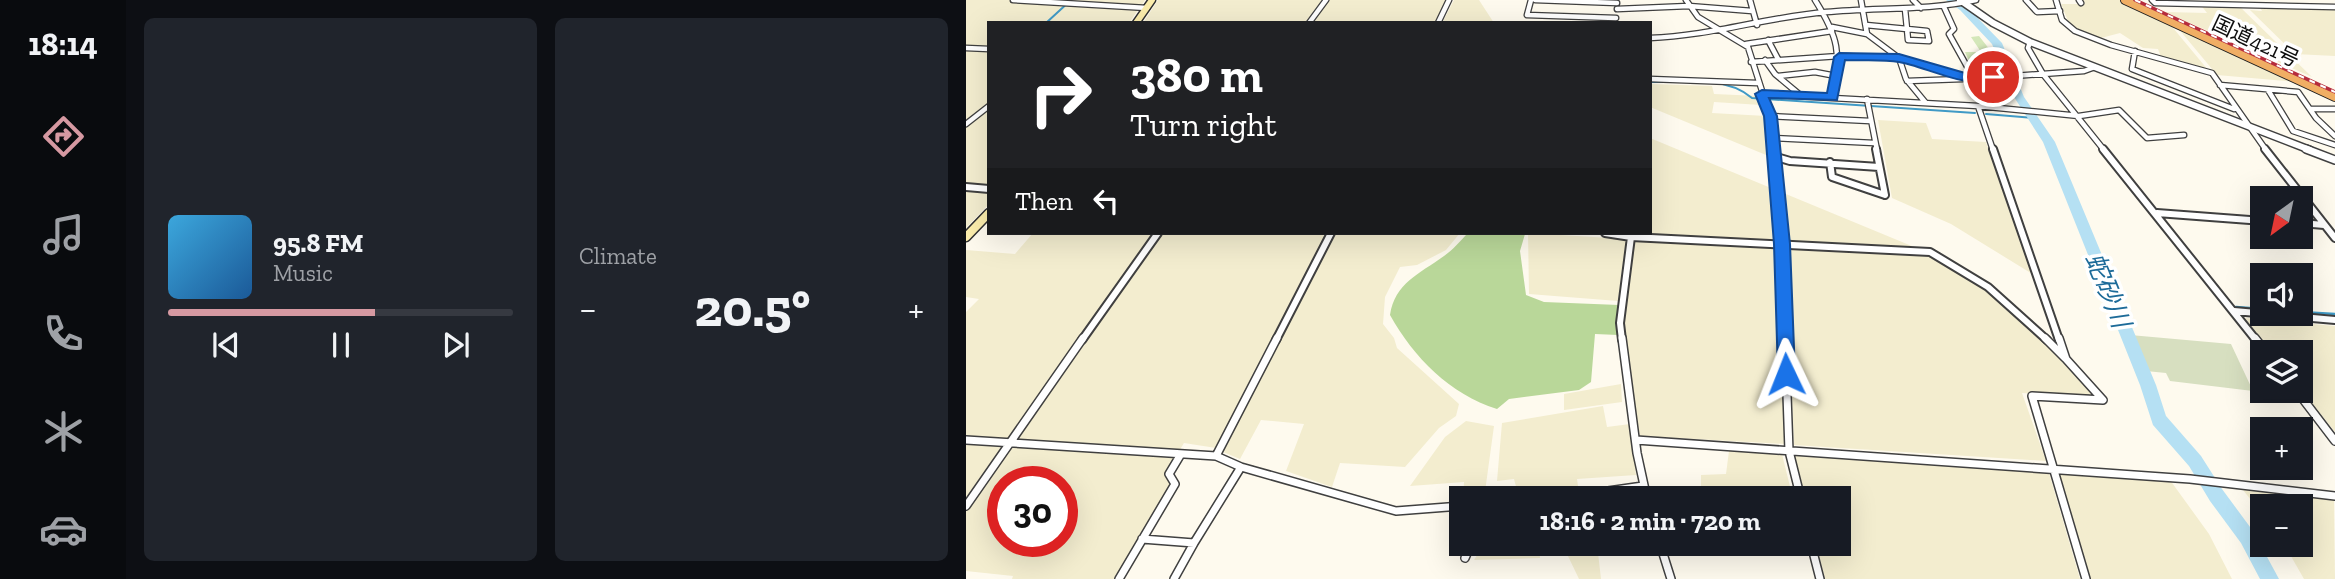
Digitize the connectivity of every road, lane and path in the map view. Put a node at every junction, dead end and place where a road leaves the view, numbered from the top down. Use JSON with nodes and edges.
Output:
{"nodes":[{"id":1,"x":1013,"y":0,"type":"edge"},
{"id":2,"x":1152,"y":0,"type":"edge"},
{"id":3,"x":1326,"y":0,"type":"edge"},
{"id":4,"x":1449,"y":0,"type":"edge"},
{"id":5,"x":1533,"y":0,"type":"edge"},
{"id":6,"x":1557,"y":0,"type":"edge"},
{"id":7,"x":1686,"y":0,"type":"edge"},
{"id":8,"x":1750,"y":0,"type":"edge"},
{"id":9,"x":1815,"y":0,"type":"edge"},
{"id":10,"x":1861,"y":0,"type":"edge"},
{"id":11,"x":1913,"y":0,"type":"edge"},
{"id":12,"x":1976,"y":0,"type":"edge"},
{"id":13,"x":2026,"y":0,"type":"edge"},
{"id":14,"x":2056,"y":0,"type":"edge"},
{"id":15,"x":2125,"y":0,"type":"edge"},
{"id":16,"x":2152,"y":0,"type":"edge"},
{"id":17,"x":1583,"y":1,"type":"edge"},
{"id":18,"x":1962,"y":1,"type":"edge"},
{"id":19,"x":1617,"y":4,"type":"edge"},
{"id":20,"x":1689,"y":6,"type":"junction"},
{"id":21,"x":1944,"y":7,"type":"junction"},
{"id":22,"x":2335,"y":7,"type":"edge"},
{"id":23,"x":1147,"y":8,"type":"junction"},
{"id":24,"x":1921,"y":8,"type":"junction"},
{"id":25,"x":1905,"y":9,"type":"junction"},
{"id":26,"x":1863,"y":10,"type":"junction"},
{"id":27,"x":1752,"y":11,"type":"junction"},
{"id":28,"x":2060,"y":11,"type":"junction"},
{"id":29,"x":1824,"y":12,"type":"junction"},
{"id":30,"x":1137,"y":21,"type":"edge"},
{"id":31,"x":1310,"y":21,"type":"edge"},
{"id":32,"x":1439,"y":21,"type":"edge"},
{"id":33,"x":1617,"y":21,"type":"edge"},
{"id":34,"x":1757,"y":25,"type":"junction"},
{"id":35,"x":1866,"y":25,"type":"junction"},
{"id":36,"x":1832,"y":29,"type":"junction"},
{"id":37,"x":1907,"y":29,"type":"junction"},
{"id":38,"x":1723,"y":31,"type":"junction"},
{"id":39,"x":1867,"y":34,"type":"junction"},
{"id":40,"x":1652,"y":38,"type":"edge"},
{"id":41,"x":1768,"y":40,"type":"junction"},
{"id":42,"x":2030,"y":42,"type":"junction"},
{"id":43,"x":1746,"y":44,"type":"junction"},
{"id":44,"x":966,"y":48,"type":"edge"},
{"id":45,"x":987,"y":49,"type":"edge"},
{"id":46,"x":2135,"y":51,"type":"junction"},
{"id":47,"x":1839,"y":57,"type":"junction"},
{"id":48,"x":1899,"y":58,"type":"junction"},
{"id":49,"x":1778,"y":59,"type":"junction"},
{"id":50,"x":1765,"y":60,"type":"junction"},
{"id":51,"x":1751,"y":62,"type":"junction"},
{"id":52,"x":2095,"y":67,"type":"junction"},
{"id":53,"x":2043,"y":74,"type":"junction"},
{"id":54,"x":1778,"y":76,"type":"junction"},
{"id":55,"x":1836,"y":76,"type":"junction"},
{"id":56,"x":1652,"y":79,"type":"edge"},
{"id":57,"x":1973,"y":79,"type":"junction"},
{"id":58,"x":1907,"y":81,"type":"junction"},
{"id":59,"x":1757,"y":83,"type":"junction"},
{"id":60,"x":2220,"y":85,"type":"junction"},
{"id":61,"x":2267,"y":90,"type":"junction"},
{"id":62,"x":1762,"y":94,"type":"junction"},
{"id":63,"x":1801,"y":95,"type":"junction"},
{"id":64,"x":1833,"y":97,"type":"junction"},
{"id":65,"x":2335,"y":97,"type":"edge"},
{"id":66,"x":1867,"y":99,"type":"junction"},
{"id":67,"x":1925,"y":102,"type":"junction"},
{"id":68,"x":1978,"y":106,"type":"junction"},
{"id":69,"x":987,"y":108,"type":"edge"},
{"id":70,"x":2236,"y":109,"type":"junction"},
{"id":71,"x":2310,"y":109,"type":"junction"},
{"id":72,"x":2335,"y":109,"type":"edge"},
{"id":73,"x":1770,"y":116,"type":"junction"},
{"id":74,"x":2079,"y":116,"type":"junction"},
{"id":75,"x":1870,"y":121,"type":"junction"},
{"id":76,"x":966,"y":124,"type":"edge"},
{"id":77,"x":2247,"y":126,"type":"junction"},
{"id":78,"x":2184,"y":135,"type":"dead end"},
{"id":79,"x":2335,"y":136,"type":"edge"},
{"id":80,"x":1771,"y":138,"type":"junction"},
{"id":81,"x":1874,"y":143,"type":"junction"},
{"id":82,"x":2335,"y":145,"type":"edge"},
{"id":83,"x":1773,"y":156,"type":"junction"},
{"id":84,"x":2335,"y":160,"type":"edge"},
{"id":85,"x":1830,"y":162,"type":"junction"},
{"id":86,"x":1880,"y":167,"type":"junction"},
{"id":87,"x":966,"y":187,"type":"edge"},
{"id":88,"x":987,"y":189,"type":"edge"},
{"id":89,"x":2157,"y":213,"type":"junction"},
{"id":90,"x":987,"y":215,"type":"edge"},
{"id":91,"x":2250,"y":220,"type":"edge"},
{"id":92,"x":2314,"y":224,"type":"edge"},
{"id":93,"x":2324,"y":225,"type":"junction"},
{"id":94,"x":1157,"y":235,"type":"edge"},
{"id":95,"x":1330,"y":235,"type":"edge"},
{"id":96,"x":1622,"y":235,"type":"edge"},
{"id":97,"x":1631,"y":236,"type":"junction"},
{"id":98,"x":966,"y":237,"type":"edge"},
{"id":99,"x":2335,"y":238,"type":"edge"},
{"id":100,"x":1782,"y":244,"type":"junction"},
{"id":101,"x":2234,"y":311,"type":"junction"},
{"id":102,"x":2335,"y":320,"type":"edge"},
{"id":103,"x":2257,"y":340,"type":"edge"},
{"id":104,"x":2066,"y":359,"type":"junction"},
{"id":105,"x":2306,"y":403,"type":"edge"},
{"id":106,"x":966,"y":440,"type":"edge"},
{"id":107,"x":1636,"y":440,"type":"junction"},
{"id":108,"x":2335,"y":441,"type":"edge"},
{"id":109,"x":1007,"y":443,"type":"junction"},
{"id":110,"x":1789,"y":451,"type":"junction"},
{"id":111,"x":1181,"y":454,"type":"junction"},
{"id":112,"x":1216,"y":456,"type":"junction"},
{"id":113,"x":1241,"y":467,"type":"junction"},
{"id":114,"x":2053,"y":469,"type":"junction"},
{"id":115,"x":1643,"y":486,"type":"edge"},
{"id":116,"x":1798,"y":486,"type":"edge"},
{"id":117,"x":2335,"y":496,"type":"edge"},
{"id":118,"x":966,"y":506,"type":"edge"},
{"id":119,"x":1449,"y":507,"type":"edge"},
{"id":120,"x":1142,"y":539,"type":"junction"},
{"id":121,"x":1194,"y":543,"type":"junction"},
{"id":122,"x":1664,"y":556,"type":"edge"},
{"id":123,"x":1814,"y":556,"type":"edge"},
{"id":124,"x":1119,"y":579,"type":"edge"},
{"id":125,"x":1174,"y":579,"type":"edge"},
{"id":126,"x":1671,"y":579,"type":"edge"},
{"id":127,"x":1820,"y":579,"type":"edge"},
{"id":128,"x":2087,"y":579,"type":"edge"}],
"edges":[{"from":1,"to":23,"type":"street"},
{"from":2,"to":23,"type":"main road"},
{"from":3,"to":31,"type":"street"},
{"from":4,"to":32,"type":"street"},
{"from":5,"to":6,"type":"street"},
{"from":5,"to":33,"type":"street"},
{"from":6,"to":17,"type":"street"},
{"from":7,"to":20,"type":"street"},
{"from":8,"to":27,"type":"street"},
{"from":9,"to":29,"type":"street"},
{"from":10,"to":26,"type":"street"},
{"from":11,"to":24,"type":"street"},
{"from":12,"to":18,"type":"street"},
{"from":13,"to":28,"type":"street"},
{"from":14,"to":28,"type":"street"},
{"from":15,"to":65,"type":"highway","name":"国道421号"},
{"from":16,"to":22,"type":"street"},
{"from":17,"to":19,"type":"street"},
{"from":18,"to":21,"type":"street"},
{"from":18,"to":42,"type":"street"},
{"from":19,"to":20,"type":"street"},
{"from":19,"to":33,"type":"street"},
{"from":20,"to":27,"type":"street"},
{"from":20,"to":38,"type":"street"},
{"from":21,"to":24,"type":"street"},
{"from":21,"to":57,"type":"street"},
{"from":23,"to":30,"type":"main road"},
{"from":24,"to":25,"type":"street"},
{"from":25,"to":26,"type":"street"},
{"from":25,"to":37,"type":"street"},
{"from":26,"to":29,"type":"street"},
{"from":26,"to":35,"type":"street"},
{"from":27,"to":34,"type":"street"},
{"from":28,"to":46,"type":"street"},
{"from":29,"to":34,"type":"street"},
{"from":29,"to":36,"type":"street"},
{"from":34,"to":38,"type":"street"},
{"from":35,"to":37,"type":"street"},
{"from":35,"to":39,"type":"street"},
{"from":36,"to":39,"type":"street"},
{"from":36,"to":41,"type":"street"},
{"from":36,"to":47,"type":"street"},
{"from":37,"to":37,"type":"street"},
{"from":38,"to":40,"type":"street"},
{"from":38,"to":43,"type":"street"},
{"from":39,"to":48,"type":"street"},
{"from":41,"to":43,"type":"street"},
{"from":41,"to":49,"type":"street"},
{"from":42,"to":52,"type":"street"},
{"from":42,"to":53,"type":"street"},
{"from":43,"to":51,"type":"street"},
{"from":44,"to":45,"type":"street"},
{"from":46,"to":60,"type":"street"},
{"from":46,"to":70,"type":"street"},
{"from":47,"to":48,"type":"street"},
{"from":47,"to":49,"type":"street"},
{"from":47,"to":55,"type":"street"},
{"from":48,"to":57,"type":"street"},
{"from":48,"to":58,"type":"street"},
{"from":49,"to":50,"type":"street"},
{"from":50,"to":51,"type":"street"},
{"from":50,"to":54,"type":"street"},
{"from":51,"to":59,"type":"street"},
{"from":52,"to":53,"type":"street"},
{"from":52,"to":77,"type":"street"},
{"from":53,"to":57,"type":"street"},
{"from":53,"to":74,"type":"street"},
{"from":54,"to":55,"type":"street"},
{"from":54,"to":63,"type":"street"},
{"from":55,"to":64,"type":"street"},
{"from":56,"to":59,"type":"street"},
{"from":57,"to":58,"type":"street"},
{"from":58,"to":67,"type":"street"},
{"from":59,"to":62,"type":"street"},
{"from":60,"to":61,"type":"street"},
{"from":60,"to":70,"type":"street"},
{"from":61,"to":71,"type":"street"},
{"from":61,"to":82,"type":"street"},
{"from":62,"to":63,"type":"street"},
{"from":62,"to":73,"type":"street"},
{"from":63,"to":64,"type":"street"},
{"from":64,"to":66,"type":"street"},
{"from":66,"to":67,"type":"street"},
{"from":66,"to":75,"type":"street"},
{"from":67,"to":68,"type":"street"},
{"from":68,"to":74,"type":"street"},
{"from":68,"to":104,"type":"street"},
{"from":69,"to":76,"type":"street"},
{"from":70,"to":77,"type":"street"},
{"from":71,"to":72,"type":"street"},
{"from":71,"to":79,"type":"street"},
{"from":73,"to":75,"type":"street"},
{"from":73,"to":80,"type":"street"},
{"from":74,"to":78,"type":"street"},
{"from":74,"to":89,"type":"street"},
{"from":75,"to":81,"type":"street"},
{"from":77,"to":84,"type":"street"},
{"from":77,"to":93,"type":"street"},
{"from":80,"to":81,"type":"street"},
{"from":80,"to":83,"type":"street"},
{"from":81,"to":86,"type":"street"},
{"from":83,"to":85,"type":"street"},
{"from":83,"to":100,"type":"street"},
{"from":85,"to":86,"type":"street"},
{"from":85,"to":86,"type":"street"},
{"from":87,"to":88,"type":"street"},
{"from":89,"to":91,"type":"street"},
{"from":89,"to":101,"type":"street"},
{"from":90,"to":98,"type":"main road"},
{"from":92,"to":93,"type":"street"},
{"from":93,"to":99,"type":"street"},
{"from":94,"to":109,"type":"street"},
{"from":95,"to":112,"type":"street"},
{"from":96,"to":97,"type":"street"},
{"from":97,"to":100,"type":"street"},
{"from":97,"to":107,"type":"street"},
{"from":100,"to":104,"type":"street"},
{"from":100,"to":110,"type":"street"},
{"from":101,"to":102,"type":"street"},
{"from":101,"to":103,"type":"street"},
{"from":104,"to":114,"type":"street"},
{"from":105,"to":108,"type":"street"},
{"from":106,"to":109,"type":"street"},
{"from":107,"to":110,"type":"street"},
{"from":107,"to":115,"type":"street"},
{"from":109,"to":111,"type":"street"},
{"from":109,"to":118,"type":"street"},
{"from":110,"to":114,"type":"street"},
{"from":110,"to":116,"type":"street"},
{"from":111,"to":112,"type":"street"},
{"from":111,"to":120,"type":"street"},
{"from":112,"to":113,"type":"street"},
{"from":113,"to":119,"type":"street"},
{"from":113,"to":121,"type":"street"},
{"from":114,"to":117,"type":"street"},
{"from":114,"to":128,"type":"street"},
{"from":120,"to":121,"type":"street"},
{"from":120,"to":124,"type":"street"},
{"from":121,"to":125,"type":"street"},
{"from":122,"to":126,"type":"street"},
{"from":123,"to":127,"type":"street"}]}
